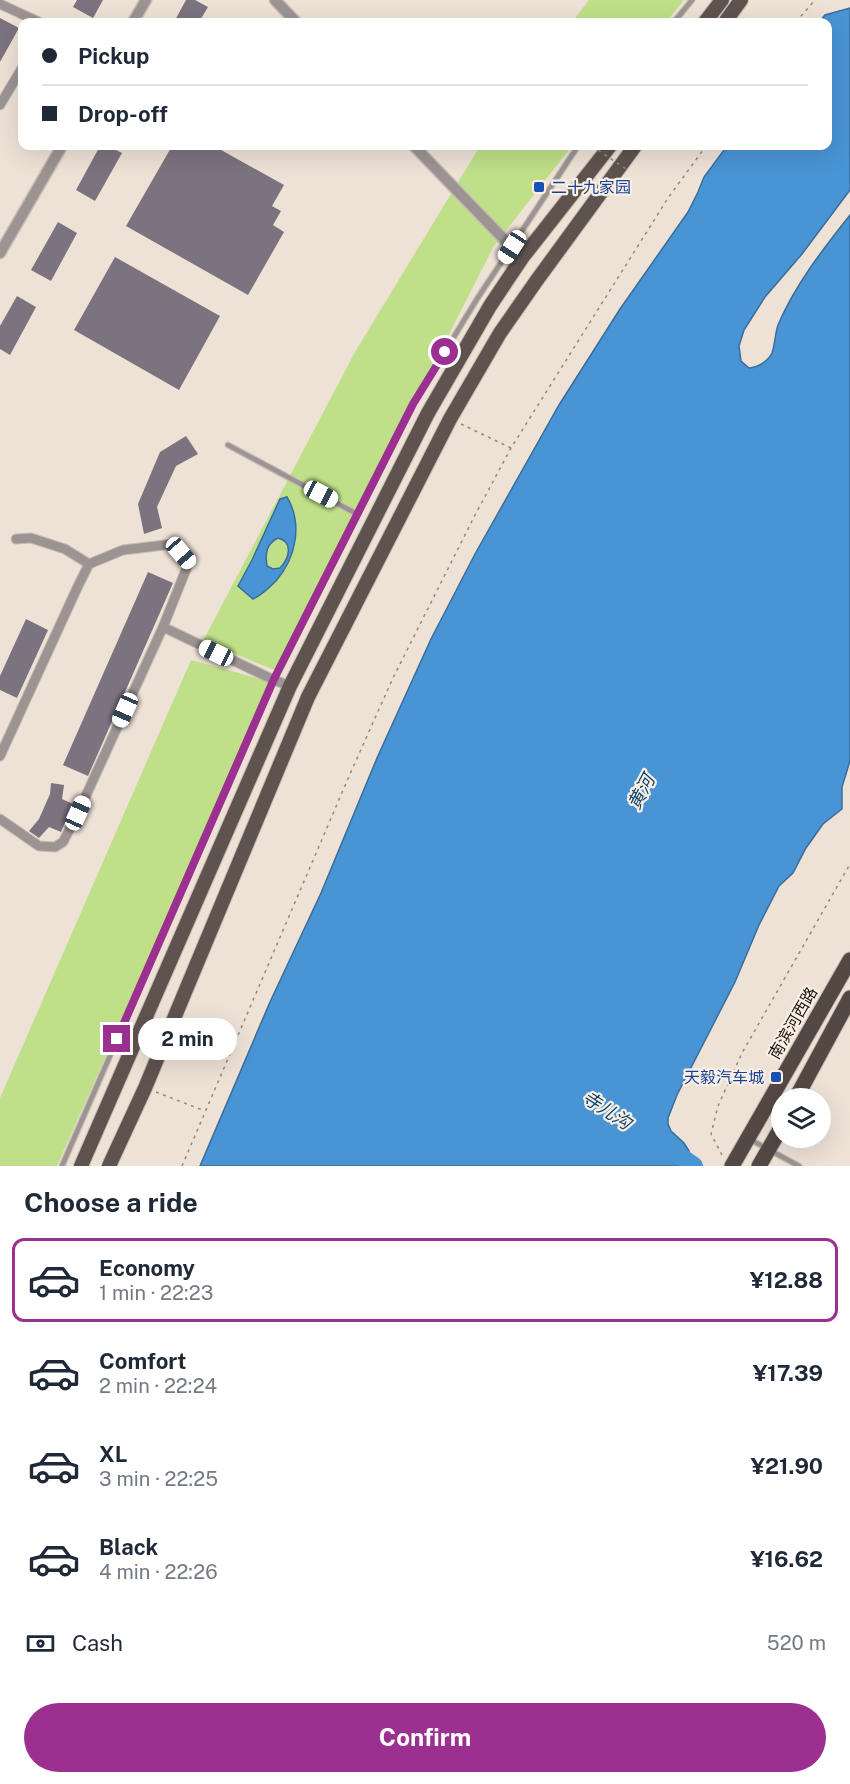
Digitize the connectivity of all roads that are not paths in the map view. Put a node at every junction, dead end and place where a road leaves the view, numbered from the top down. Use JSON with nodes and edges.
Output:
{"nodes":[{"id":1,"x":146,"y":0,"type":"edge"},
{"id":2,"x":275,"y":0,"type":"edge"},
{"id":3,"x":692,"y":0,"type":"edge"},
{"id":4,"x":723,"y":0,"type":"edge"},
{"id":5,"x":741,"y":0,"type":"edge"},
{"id":6,"x":0,"y":4,"type":"edge"},
{"id":7,"x":30,"y":18,"type":"edge"},
{"id":8,"x":135,"y":18,"type":"edge"},
{"id":9,"x":292,"y":18,"type":"edge"},
{"id":10,"x":677,"y":18,"type":"edge"},
{"id":11,"x":708,"y":18,"type":"edge"},
{"id":12,"x":728,"y":18,"type":"edge"},
{"id":13,"x":18,"y":75,"type":"edge"},
{"id":14,"x":0,"y":105,"type":"edge"},
{"id":15,"x":60,"y":150,"type":"edge"},
{"id":16,"x":418,"y":150,"type":"edge"},
{"id":17,"x":575,"y":150,"type":"edge"},
{"id":18,"x":607,"y":150,"type":"edge"},
{"id":19,"x":632,"y":150,"type":"edge"},
{"id":20,"x":512,"y":247,"type":"junction"},
{"id":21,"x":1,"y":250,"type":"edge"},
{"id":22,"x":522,"y":258,"type":"junction"},
{"id":23,"x":228,"y":445,"type":"dead end"},
{"id":24,"x":357,"y":514,"type":"junction"},
{"id":25,"x":15,"y":539,"type":"dead end"},
{"id":26,"x":89,"y":564,"type":"junction"},
{"id":27,"x":163,"y":627,"type":"junction"},
{"id":28,"x":274,"y":680,"type":"junction"},
{"id":29,"x":290,"y":686,"type":"junction"},
{"id":30,"x":0,"y":756,"type":"edge"},
{"id":31,"x":0,"y":819,"type":"edge"},
{"id":32,"x":850,"y":960,"type":"edge"},
{"id":33,"x":850,"y":998,"type":"edge"},
{"id":34,"x":801,"y":1088,"type":"edge"},
{"id":35,"x":748,"y":1138,"type":"junction"},
{"id":36,"x":771,"y":1145,"type":"edge"},
{"id":37,"x":768,"y":1150,"type":"junction"},
{"id":38,"x":728,"y":1162,"type":"edge"},
{"id":39,"x":62,"y":1166,"type":"edge"},
{"id":40,"x":81,"y":1166,"type":"edge"},
{"id":41,"x":109,"y":1166,"type":"edge"},
{"id":42,"x":759,"y":1166,"type":"edge"},
{"id":43,"x":799,"y":1166,"type":"edge"}],
"edges":[{"from":1,"to":8,"type":"street"},
{"from":2,"to":9,"type":"street"},
{"from":3,"to":10,"type":"lane"},
{"from":4,"to":11,"type":"main road"},
{"from":5,"to":12,"type":"main road"},
{"from":6,"to":7,"type":"street"},
{"from":13,"to":14,"type":"street"},
{"from":15,"to":21,"type":"street"},
{"from":16,"to":20,"type":"street"},
{"from":17,"to":20,"type":"lane"},
{"from":18,"to":22,"type":"main road"},
{"from":19,"to":41,"type":"main road"},
{"from":20,"to":22,"type":"street"},
{"from":20,"to":24,"type":"lane"},
{"from":22,"to":29,"type":"main road"},
{"from":23,"to":24,"type":"lane"},
{"from":24,"to":28,"type":"lane"},
{"from":25,"to":26,"type":"street"},
{"from":26,"to":27,"type":"street"},
{"from":26,"to":30,"type":"street"},
{"from":27,"to":28,"type":"street"},
{"from":27,"to":31,"type":"street"},
{"from":28,"to":29,"type":"street"},
{"from":28,"to":39,"type":"lane"},
{"from":29,"to":40,"type":"main road"},
{"from":32,"to":35,"type":"highway","name":"南滨河西路"},
{"from":33,"to":34,"type":"highway"},
{"from":35,"to":37,"type":"lane"},
{"from":35,"to":38,"type":"highway","name":"南滨河西路"},
{"from":36,"to":37,"type":"highway"},
{"from":37,"to":42,"type":"highway"},
{"from":37,"to":43,"type":"lane"}]}
